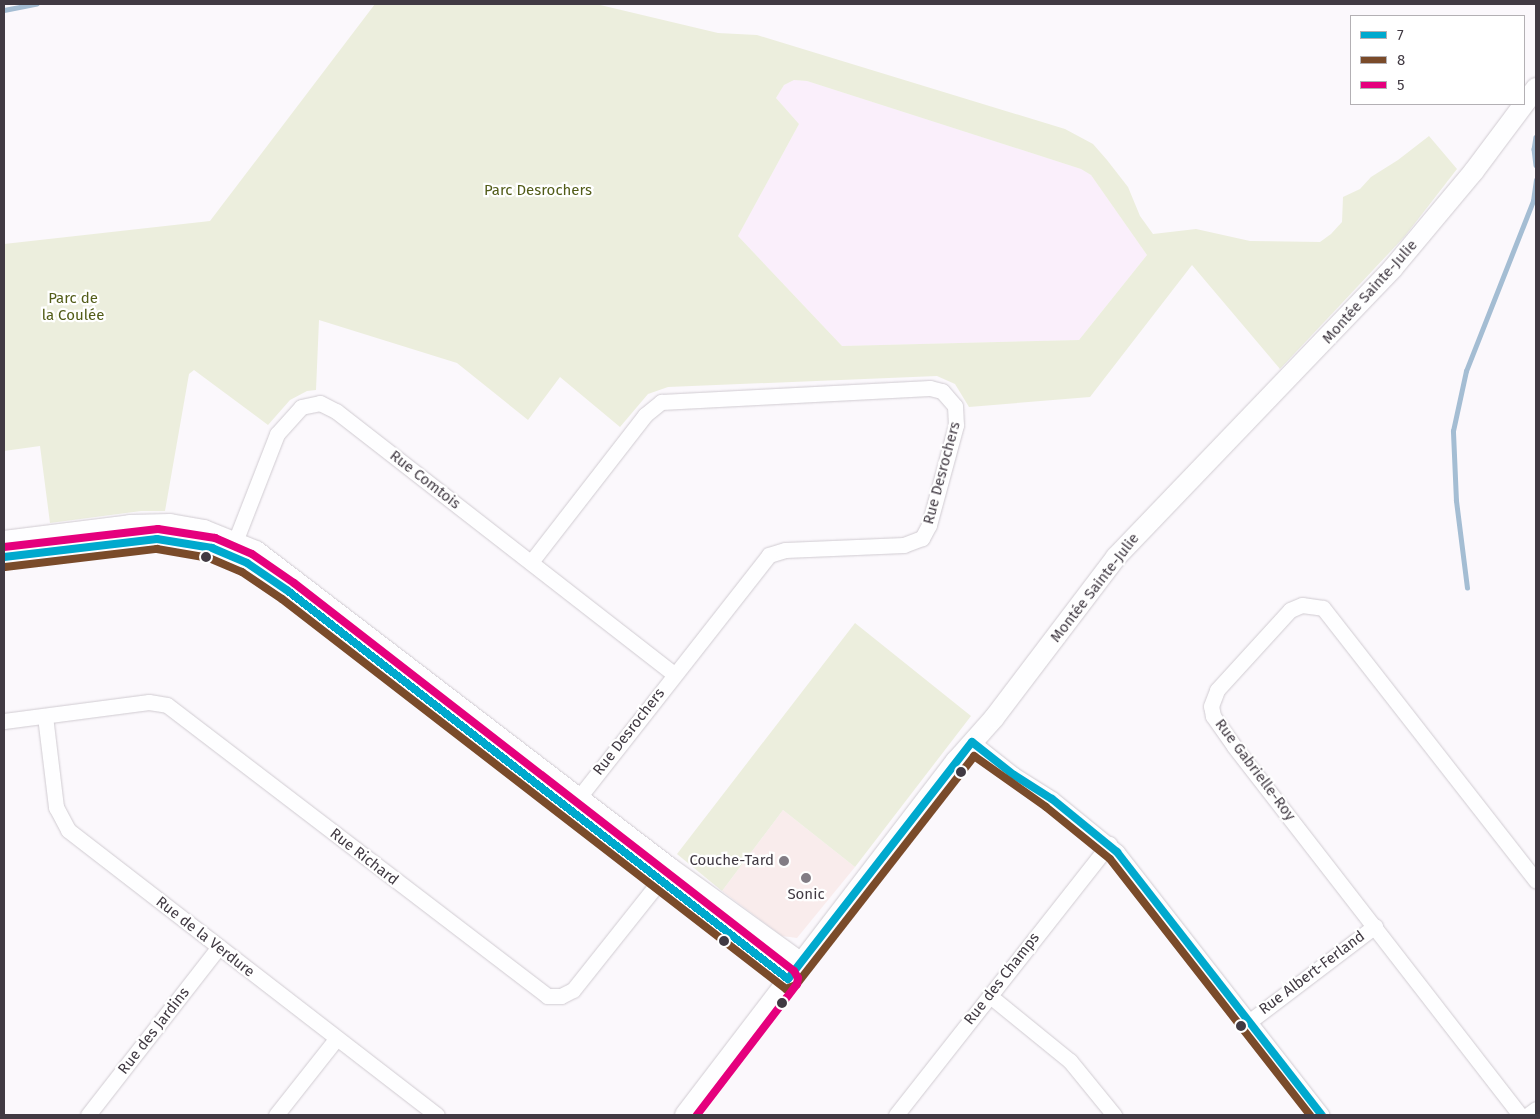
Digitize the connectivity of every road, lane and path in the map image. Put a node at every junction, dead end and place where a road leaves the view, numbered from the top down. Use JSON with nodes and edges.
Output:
{"nodes":[{"id":1,"x":1536,"y":88,"type":"edge"},
{"id":2,"x":1525,"y":103,"type":"edge"},
{"id":3,"x":1523,"y":105,"type":"edge"},
{"id":4,"x":4,"y":541,"type":"edge"},
{"id":5,"x":232,"y":548,"type":"junction"},
{"id":6,"x":4,"y":557,"type":"edge"},
{"id":7,"x":531,"y":562,"type":"junction"},
{"id":8,"x":674,"y":674,"type":"junction"},
{"id":9,"x":45,"y":716,"type":"junction"},
{"id":10,"x":4,"y":721,"type":"edge"},
{"id":11,"x":972,"y":742,"type":"junction"},
{"id":12,"x":574,"y":804,"type":"junction"},
{"id":13,"x":1108,"y":844,"type":"junction"},
{"id":14,"x":665,"y":874,"type":"junction"},
{"id":15,"x":1536,"y":881,"type":"edge"},
{"id":16,"x":1375,"y":926,"type":"junction"},
{"id":17,"x":219,"y":947,"type":"junction"},
{"id":18,"x":801,"y":963,"type":"junction"},
{"id":19,"x":788,"y":979,"type":"junction"},
{"id":20,"x":990,"y":996,"type":"junction"},
{"id":21,"x":1250,"y":1021,"type":"junction"},
{"id":22,"x":336,"y":1039,"type":"junction"},
{"id":23,"x":1536,"y":1109,"type":"edge"},
{"id":24,"x":88,"y":1115,"type":"edge"},
{"id":25,"x":276,"y":1115,"type":"edge"},
{"id":26,"x":437,"y":1115,"type":"edge"},
{"id":27,"x":685,"y":1115,"type":"edge"},
{"id":28,"x":896,"y":1115,"type":"edge"},
{"id":29,"x":1114,"y":1115,"type":"edge"},
{"id":30,"x":1322,"y":1115,"type":"edge"},
{"id":31,"x":1520,"y":1115,"type":"edge"},
{"id":32,"x":1528,"y":1115,"type":"edge"}],
"edges":[{"from":1,"to":2,"type":"main road","name":"Montée Sainte-Julie"},
{"from":3,"to":11,"type":"main road","name":"Montée Sainte-Julie"},
{"from":4,"to":5,"type":"main road"},
{"from":5,"to":6,"type":"main road"},
{"from":5,"to":7,"type":"street","name":"Rue Comtois"},
{"from":5,"to":12,"type":"main road"},
{"from":7,"to":8,"type":"street","name":"Rue Comtois"},
{"from":7,"to":8,"type":"street","name":"Rue Desrochers"},
{"from":8,"to":12,"type":"street","name":"Rue Desrochers"},
{"from":9,"to":10,"type":"street","name":"Rue Richard"},
{"from":9,"to":14,"type":"street","name":"Rue Richard"},
{"from":9,"to":17,"type":"street","name":"Rue de la Verdure"},
{"from":11,"to":13,"type":"street"},
{"from":11,"to":18,"type":"main road","name":"Montée Sainte-Julie"},
{"from":12,"to":14,"type":"main road"},
{"from":13,"to":20,"type":"street","name":"Rue des Champs"},
{"from":13,"to":21,"type":"street"},
{"from":14,"to":18,"type":"main road"},
{"from":14,"to":19,"type":"main road"},
{"from":15,"to":16,"type":"street","name":"Rue Gabrielle-Roy"},
{"from":16,"to":21,"type":"street","name":"Rue Albert-Ferland"},
{"from":16,"to":31,"type":"street","name":"Rue Gabrielle-Roy"},
{"from":17,"to":22,"type":"street","name":"Rue de la Verdure"},
{"from":17,"to":24,"type":"street","name":"Rue des Jardins"},
{"from":18,"to":19,"type":"main road","name":"Montée Sainte-Julie"},
{"from":19,"to":27,"type":"main road","name":"Montée Sainte-Julie"},
{"from":20,"to":28,"type":"street","name":"Rue des Champs"},
{"from":20,"to":29,"type":"street"},
{"from":21,"to":30,"type":"street"},
{"from":22,"to":25,"type":"street"},
{"from":22,"to":26,"type":"street","name":"Rue de la Verdure"},
{"from":23,"to":32,"type":"street"}]}
